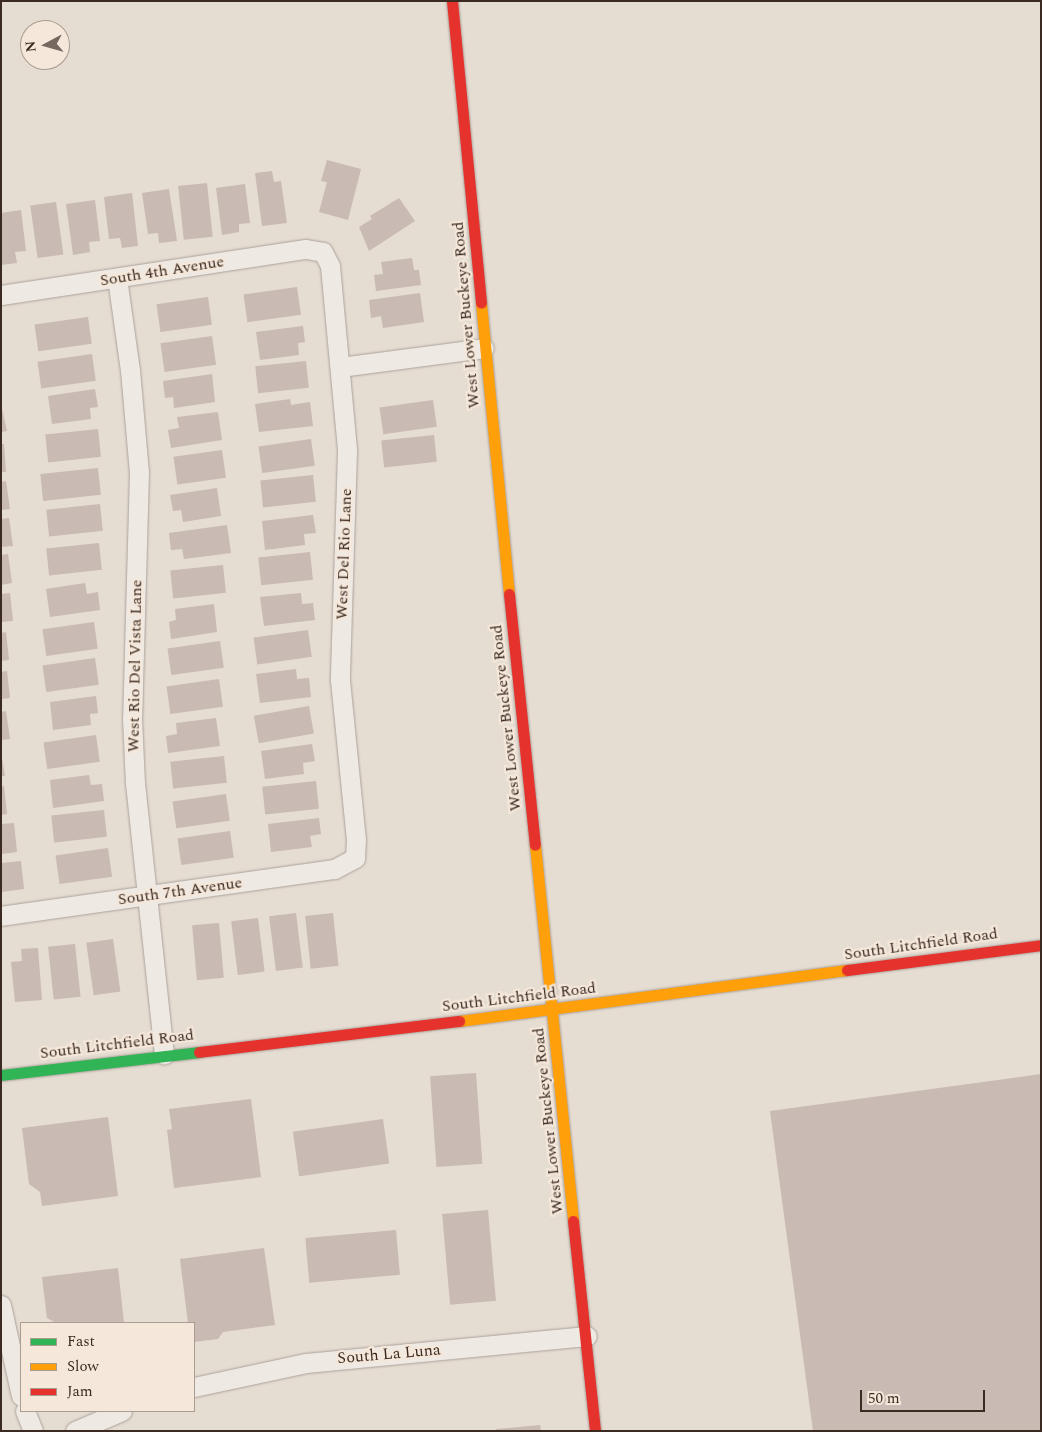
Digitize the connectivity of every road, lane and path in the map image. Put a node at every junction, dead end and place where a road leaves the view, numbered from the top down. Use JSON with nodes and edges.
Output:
{"nodes":[{"id":1,"x":452,"y":1,"type":"edge"},
{"id":2,"x":323,"y":252,"type":"joint"},
{"id":3,"x":117,"y":278,"type":"junction"},
{"id":4,"x":1,"y":295,"type":"edge"},
{"id":5,"x":484,"y":348,"type":"junction"},
{"id":6,"x":340,"y":367,"type":"junction"},
{"id":7,"x":355,"y":858,"type":"joint"},
{"id":8,"x":147,"y":897,"type":"junction"},
{"id":9,"x":1,"y":916,"type":"edge"},
{"id":10,"x":1041,"y":945,"type":"edge"},
{"id":11,"x":552,"y":1009,"type":"junction"},
{"id":12,"x":164,"y":1054,"type":"junction"},
{"id":13,"x":1,"y":1075,"type":"edge"},
{"id":14,"x":1,"y":1305,"type":"edge"},
{"id":15,"x":587,"y":1336,"type":"junction"},
{"id":16,"x":195,"y":1387,"type":"edge"},
{"id":17,"x":20,"y":1391,"type":"edge"},
{"id":18,"x":25,"y":1412,"type":"edge"},
{"id":19,"x":120,"y":1412,"type":"edge"},
{"id":20,"x":33,"y":1431,"type":"edge"},
{"id":21,"x":74,"y":1431,"type":"edge"},
{"id":22,"x":595,"y":1431,"type":"edge"}],
"edges":[{"from":1,"to":5,"type":"main road","name":"West Lower Buckeye Road"},
{"from":2,"to":3,"type":"street","name":"South 4th Avenue"},
{"from":2,"to":6,"type":"street","name":"West Del Rio Lane"},
{"from":3,"to":4,"type":"street","name":"South 4th Avenue"},
{"from":3,"to":8,"type":"street","name":"West Rio Del Vista Lane"},
{"from":5,"to":6,"type":"street"},
{"from":5,"to":11,"type":"main road","name":"West Lower Buckeye Road"},
{"from":6,"to":7,"type":"street","name":"West Del Rio Lane"},
{"from":7,"to":8,"type":"street","name":"South 7th Avenue"},
{"from":8,"to":9,"type":"street","name":"South 7th Avenue"},
{"from":8,"to":12,"type":"street","name":"West Rio Del Vista Lane"},
{"from":10,"to":11,"type":"main road","name":"South Litchfield Road"},
{"from":11,"to":12,"type":"main road","name":"South Litchfield Road"},
{"from":11,"to":15,"type":"main road","name":"West Lower Buckeye Road"},
{"from":12,"to":13,"type":"main road","name":"South Litchfield Road"},
{"from":14,"to":17,"type":"street"},
{"from":15,"to":16,"type":"street","name":"South La Luna"},
{"from":15,"to":22,"type":"main road","name":"West Lower Buckeye Road"},
{"from":18,"to":20,"type":"street"},
{"from":19,"to":21,"type":"street"}]}
